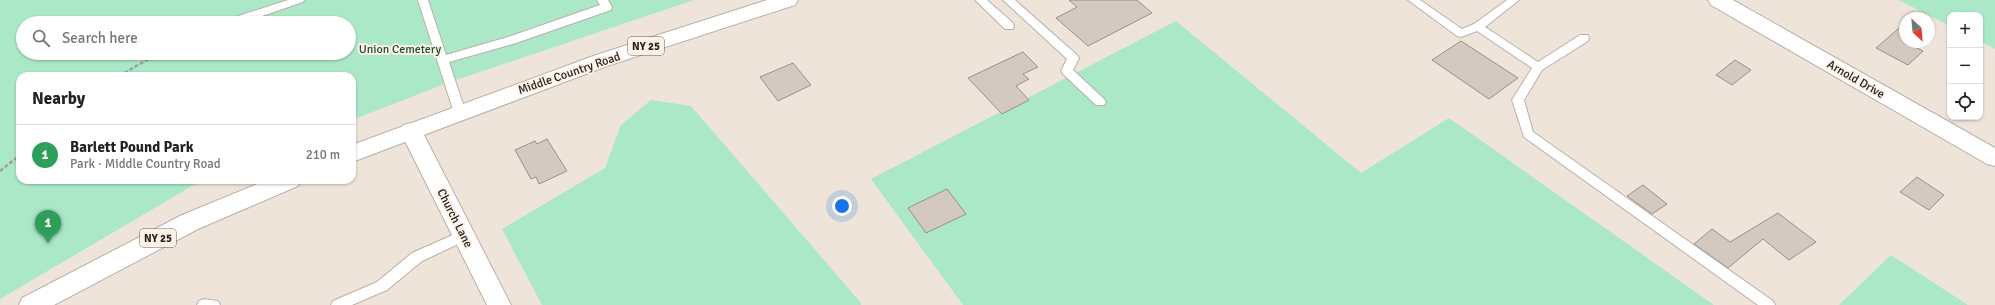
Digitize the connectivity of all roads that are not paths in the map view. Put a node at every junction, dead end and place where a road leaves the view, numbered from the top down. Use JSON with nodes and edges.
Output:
{"nodes":[{"id":1,"x":298,"y":0,"type":"edge"},
{"id":2,"x":423,"y":0,"type":"edge"},
{"id":3,"x":602,"y":0,"type":"edge"},
{"id":4,"x":788,"y":0,"type":"edge"},
{"id":5,"x":980,"y":0,"type":"edge"},
{"id":6,"x":1008,"y":0,"type":"edge"},
{"id":7,"x":1413,"y":0,"type":"edge"},
{"id":8,"x":1514,"y":0,"type":"edge"},
{"id":9,"x":1718,"y":0,"type":"edge"},
{"id":10,"x":251,"y":16,"type":"edge"},
{"id":11,"x":1009,"y":26,"type":"dead end"},
{"id":12,"x":1478,"y":27,"type":"junction"},
{"id":13,"x":1584,"y":38,"type":"dead end"},
{"id":14,"x":442,"y":60,"type":"junction"},
{"id":15,"x":1538,"y":67,"type":"junction"},
{"id":16,"x":1100,"y":102,"type":"dead end"},
{"id":17,"x":460,"y":113,"type":"junction"},
{"id":18,"x":411,"y":131,"type":"junction"},
{"id":19,"x":356,"y":152,"type":"edge"},
{"id":20,"x":1995,"y":158,"type":"edge"},
{"id":21,"x":280,"y":184,"type":"edge"},
{"id":22,"x":464,"y":235,"type":"junction"},
{"id":23,"x":46,"y":301,"type":"edge"},
{"id":24,"x":204,"y":305,"type":"edge"},
{"id":25,"x":213,"y":305,"type":"edge"},
{"id":26,"x":338,"y":305,"type":"edge"},
{"id":27,"x":500,"y":305,"type":"edge"},
{"id":28,"x":1768,"y":305,"type":"edge"}],
"edges":[{"from":1,"to":10,"type":"lane"},
{"from":2,"to":14,"type":"lane"},
{"from":3,"to":14,"type":"lane"},
{"from":4,"to":17,"type":"main road","name":"Middle Country Road","number":"NY 25"},
{"from":5,"to":11,"type":"lane"},
{"from":6,"to":16,"type":"lane"},
{"from":7,"to":12,"type":"lane"},
{"from":8,"to":12,"type":"lane"},
{"from":9,"to":20,"type":"main road","name":"Arnold Drive"},
{"from":12,"to":15,"type":"lane"},
{"from":13,"to":15,"type":"lane"},
{"from":14,"to":17,"type":"lane"},
{"from":15,"to":28,"type":"lane"},
{"from":17,"to":18,"type":"main road","name":"Middle Country Road","number":"NY 25"},
{"from":18,"to":19,"type":"main road","name":"Middle Country Road","number":"NY 25"},
{"from":18,"to":22,"type":"main road","name":"Church Lane"},
{"from":21,"to":23,"type":"main road","number":"NY 25"},
{"from":22,"to":26,"type":"lane"},
{"from":22,"to":27,"type":"main road","name":"Church Lane"},
{"from":24,"to":25,"type":"lane"}]}
